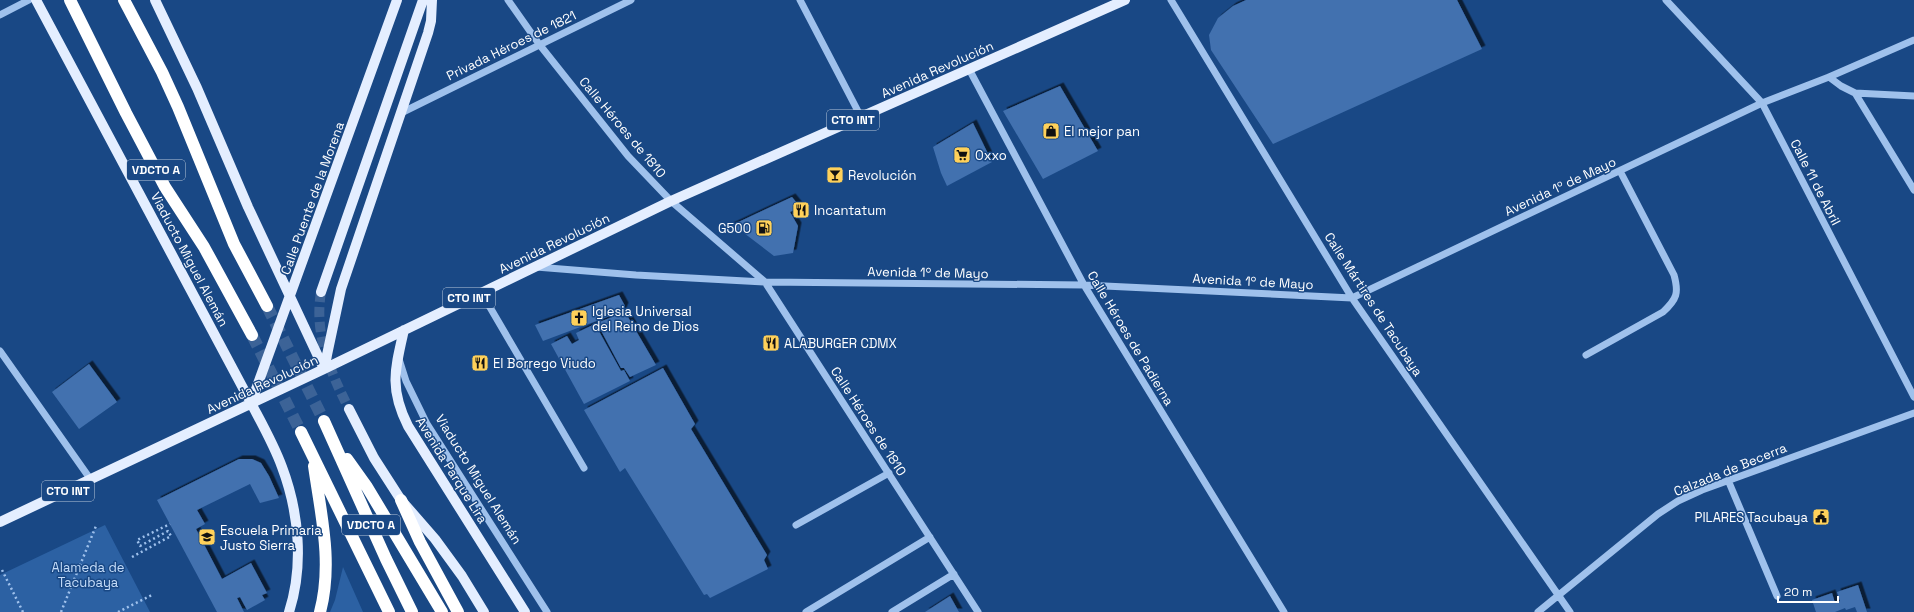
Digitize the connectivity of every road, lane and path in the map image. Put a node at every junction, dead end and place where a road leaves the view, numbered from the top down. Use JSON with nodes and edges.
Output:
{"nodes":[{"id":1,"x":29,"y":0,"type":"edge"},
{"id":2,"x":36,"y":0,"type":"edge"},
{"id":3,"x":70,"y":0,"type":"edge"},
{"id":4,"x":124,"y":0,"type":"edge"},
{"id":5,"x":155,"y":0,"type":"edge"},
{"id":6,"x":397,"y":0,"type":"edge"},
{"id":7,"x":423,"y":0,"type":"edge"},
{"id":8,"x":432,"y":0,"type":"edge"},
{"id":9,"x":508,"y":0,"type":"edge"},
{"id":10,"x":631,"y":0,"type":"edge"},
{"id":11,"x":800,"y":0,"type":"edge"},
{"id":12,"x":1125,"y":0,"type":"edge"},
{"id":13,"x":1171,"y":0,"type":"edge"},
{"id":14,"x":1666,"y":0,"type":"edge"},
{"id":15,"x":0,"y":15,"type":"edge"},
{"id":16,"x":1914,"y":40,"type":"edge"},
{"id":17,"x":539,"y":44,"type":"junction"},
{"id":18,"x":969,"y":69,"type":"junction"},
{"id":19,"x":1829,"y":78,"type":"junction"},
{"id":20,"x":1855,"y":93,"type":"junction"},
{"id":21,"x":1914,"y":96,"type":"edge"},
{"id":22,"x":1762,"y":103,"type":"junction"},
{"id":23,"x":401,"y":113,"type":"junction"},
{"id":24,"x":861,"y":117,"type":"junction"},
{"id":25,"x":1620,"y":171,"type":"junction"},
{"id":26,"x":1914,"y":190,"type":"edge"},
{"id":27,"x":671,"y":201,"type":"junction"},
{"id":28,"x":534,"y":266,"type":"junction"},
{"id":29,"x":765,"y":282,"type":"junction"},
{"id":30,"x":1084,"y":285,"type":"junction"},
{"id":31,"x":290,"y":286,"type":"junction"},
{"id":32,"x":321,"y":292,"type":"tunnel mouth"},
{"id":33,"x":482,"y":292,"type":"junction"},
{"id":34,"x":290,"y":296,"type":"junction"},
{"id":35,"x":1352,"y":298,"type":"junction"},
{"id":36,"x":267,"y":306,"type":"tunnel mouth"},
{"id":37,"x":404,"y":330,"type":"junction"},
{"id":38,"x":252,"y":335,"type":"tunnel mouth"},
{"id":39,"x":0,"y":351,"type":"edge"},
{"id":40,"x":1586,"y":355,"type":"dead end"},
{"id":41,"x":398,"y":356,"type":"junction"},
{"id":42,"x":324,"y":369,"type":"junction"},
{"id":43,"x":1914,"y":397,"type":"edge"},
{"id":44,"x":251,"y":403,"type":"junction"},
{"id":45,"x":349,"y":409,"type":"tunnel mouth"},
{"id":46,"x":1914,"y":413,"type":"edge"},
{"id":47,"x":324,"y":421,"type":"tunnel mouth"},
{"id":48,"x":301,"y":432,"type":"tunnel mouth"},
{"id":49,"x":332,"y":436,"type":"junction"},
{"id":50,"x":313,"y":455,"type":"junction"},
{"id":51,"x":584,"y":468,"type":"dead end"},
{"id":52,"x":889,"y":473,"type":"junction"},
{"id":53,"x":91,"y":480,"type":"junction"},
{"id":54,"x":1728,"y":480,"type":"junction"},
{"id":55,"x":401,"y":500,"type":"junction"},
{"id":56,"x":0,"y":522,"type":"edge"},
{"id":57,"x":170,"y":524,"type":"dead end"},
{"id":58,"x":796,"y":525,"type":"dead end"},
{"id":59,"x":96,"y":526,"type":"dead end"},
{"id":60,"x":930,"y":537,"type":"junction"},
{"id":61,"x":132,"y":557,"type":"dead end"},
{"id":62,"x":2,"y":570,"type":"dead end"},
{"id":63,"x":954,"y":574,"type":"junction"},
{"id":64,"x":1559,"y":594,"type":"junction"},
{"id":65,"x":152,"y":595,"type":"dead end"},
{"id":66,"x":1777,"y":596,"type":"dead end"},
{"id":67,"x":23,"y":612,"type":"edge"},
{"id":68,"x":61,"y":612,"type":"edge"},
{"id":69,"x":118,"y":612,"type":"edge"},
{"id":70,"x":289,"y":612,"type":"edge"},
{"id":71,"x":320,"y":612,"type":"edge"},
{"id":72,"x":389,"y":612,"type":"edge"},
{"id":73,"x":412,"y":612,"type":"edge"},
{"id":74,"x":442,"y":612,"type":"edge"},
{"id":75,"x":458,"y":612,"type":"edge"},
{"id":76,"x":484,"y":612,"type":"edge"},
{"id":77,"x":525,"y":612,"type":"edge"},
{"id":78,"x":547,"y":612,"type":"edge"},
{"id":79,"x":806,"y":612,"type":"edge"},
{"id":80,"x":892,"y":612,"type":"edge"},
{"id":81,"x":978,"y":612,"type":"edge"},
{"id":82,"x":1284,"y":612,"type":"edge"},
{"id":83,"x":1538,"y":612,"type":"edge"},
{"id":84,"x":1570,"y":612,"type":"edge"}],
"edges":[{"from":1,"to":15,"type":"street"},
{"from":2,"to":44,"type":"main road","name":"Viaducto Miguel Alemán"},
{"from":3,"to":38,"type":"highway","name":"Viaducto Miguel Alemán","number":"VDCTO A"},
{"from":4,"to":36,"type":"highway","number":"VDCTO A"},
{"from":5,"to":31,"type":"main road"},
{"from":6,"to":31,"type":"main road","name":"Calle Puente de la Morena"},
{"from":7,"to":32,"type":"main road"},
{"from":8,"to":23,"type":"main road"},
{"from":9,"to":17,"type":"street","name":"Calle Héroes de 1810"},
{"from":10,"to":17,"type":"street","name":"Privada Héroes de 1821"},
{"from":11,"to":24,"type":"street"},
{"from":12,"to":18,"type":"main road","name":"Avenida Revolución","number":"CTO INT"},
{"from":13,"to":35,"type":"street","name":"Calle Mártires de Tacubaya"},
{"from":14,"to":22,"type":"street","name":"Calle 11 de Abril"},
{"from":16,"to":19,"type":"street","name":"Avenida 1º de Mayo"},
{"from":17,"to":23,"type":"street","name":"Privada Héroes de 1821"},
{"from":17,"to":27,"type":"street","name":"Calle Héroes de 1810"},
{"from":18,"to":24,"type":"main road","name":"Avenida Revolución","number":"CTO INT"},
{"from":18,"to":30,"type":"street","name":"Calle Héroes de Padierna"},
{"from":19,"to":20,"type":"street"},
{"from":19,"to":22,"type":"street","name":"Avenida 1º de Mayo"},
{"from":20,"to":21,"type":"street"},
{"from":20,"to":26,"type":"street"},
{"from":22,"to":25,"type":"street","name":"Avenida 1º de Mayo"},
{"from":22,"to":43,"type":"street","name":"Calle 11 de Abril"},
{"from":23,"to":42,"type":"main road"},
{"from":24,"to":27,"type":"main road","name":"Avenida Revolución","number":"CTO INT"},
{"from":25,"to":35,"type":"street","name":"Avenida 1º de Mayo"},
{"from":25,"to":40,"type":"street"},
{"from":27,"to":28,"type":"main road","name":"Avenida Revolución","number":"CTO INT"},
{"from":27,"to":29,"type":"street","name":"Calle Héroes de 1810"},
{"from":28,"to":29,"type":"street","name":"Avenida 1º de Mayo"},
{"from":28,"to":33,"type":"main road","name":"Avenida Revolución","number":"CTO INT"},
{"from":29,"to":30,"type":"street","name":"Avenida 1º de Mayo"},
{"from":29,"to":52,"type":"street","name":"Calle Héroes de 1810"},
{"from":30,"to":35,"type":"street","name":"Avenida 1º de Mayo"},
{"from":30,"to":82,"type":"street","name":"Calle Héroes de Padierna"},
{"from":31,"to":34,"type":"main road","name":"Calle Puente de la Morena"},
{"from":33,"to":37,"type":"main road","name":"Avenida Revolución","number":"CTO INT"},
{"from":33,"to":51,"type":"street"},
{"from":34,"to":42,"type":"main road"},
{"from":34,"to":44,"type":"main road","name":"Calle Puente de la Morena"},
{"from":35,"to":64,"type":"street","name":"Calle Mártires de Tacubaya"},
{"from":37,"to":41,"type":"main road","name":"Avenida Parque Lira"},
{"from":37,"to":42,"type":"main road","name":"Avenida Revolución","number":"CTO INT"},
{"from":39,"to":53,"type":"street"},
{"from":41,"to":77,"type":"main road","name":"Avenida Parque Lira"},
{"from":41,"to":78,"type":"street","name":"Viaducto Miguel Alemán"},
{"from":42,"to":44,"type":"main road","name":"Avenida Revolución","number":"CTO INT"},
{"from":44,"to":53,"type":"main road","name":"Avenida Revolución","number":"CTO INT"},
{"from":44,"to":70,"type":"main road"},
{"from":45,"to":55,"type":"main road"},
{"from":46,"to":54,"type":"street","name":"Calzada de Becerra"},
{"from":47,"to":49,"type":"highway","number":"VDCTO A"},
{"from":48,"to":50,"type":"highway","number":"VDCTO A"},
{"from":49,"to":73,"type":"highway","number":"VDCTO A"},
{"from":49,"to":74,"type":"highway"},
{"from":50,"to":71,"type":"highway"},
{"from":50,"to":72,"type":"highway","number":"VDCTO A"},
{"from":52,"to":58,"type":"street"},
{"from":52,"to":60,"type":"street","name":"Calle Héroes de 1810"},
{"from":53,"to":56,"type":"main road","name":"Avenida Revolución","number":"CTO INT"},
{"from":54,"to":64,"type":"street","name":"Calzada de Becerra"},
{"from":54,"to":66,"type":"street"},
{"from":55,"to":75,"type":"highway"},
{"from":55,"to":76,"type":"main road"},
{"from":57,"to":61,"type":"path"},
{"from":59,"to":68,"type":"path"},
{"from":60,"to":63,"type":"street","name":"Calle Héroes de 1810"},
{"from":60,"to":79,"type":"street"},
{"from":62,"to":67,"type":"path"},
{"from":63,"to":80,"type":"street"},
{"from":63,"to":81,"type":"street","name":"Calle Héroes de 1810"},
{"from":64,"to":83,"type":"street","name":"Calzada de Becerra"},
{"from":64,"to":84,"type":"street","name":"Calle Mártires de Tacubaya"},
{"from":65,"to":69,"type":"path"}]}
